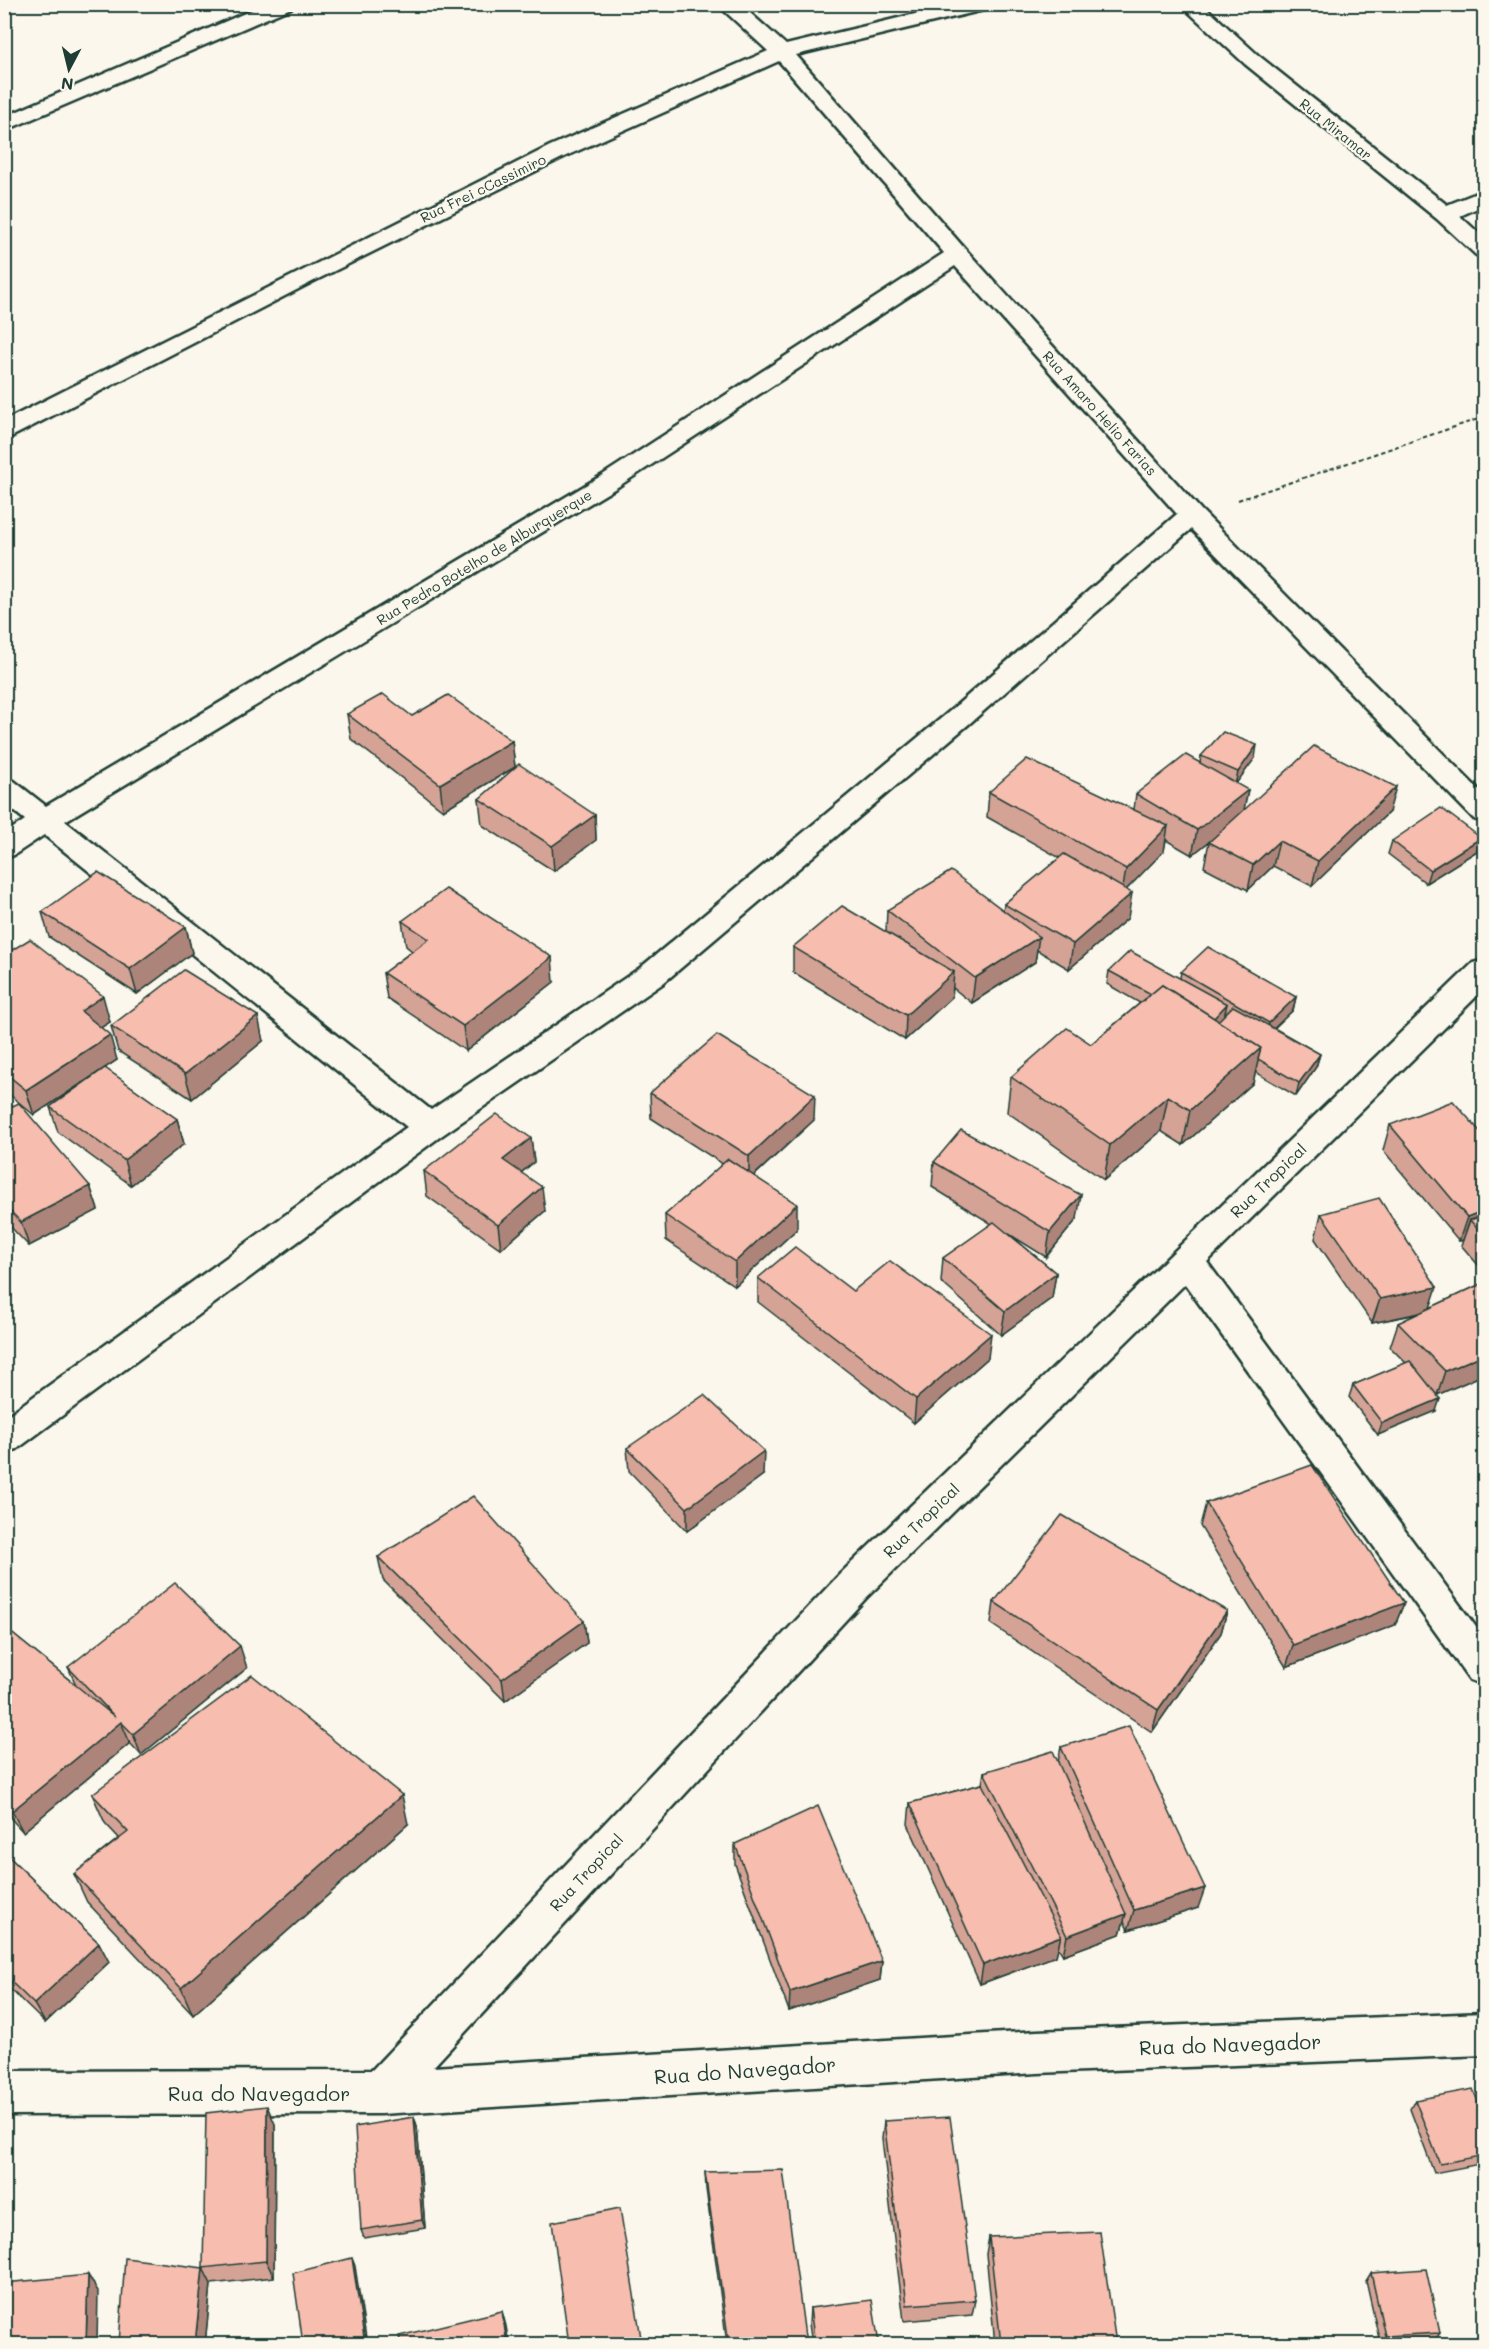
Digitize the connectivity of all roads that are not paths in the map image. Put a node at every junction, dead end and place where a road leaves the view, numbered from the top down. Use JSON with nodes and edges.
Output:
{"nodes":[{"id":1,"x":284,"y":4,"type":"edge"},
{"id":2,"x":727,"y":4,"type":"edge"},
{"id":3,"x":985,"y":4,"type":"edge"},
{"id":4,"x":1190,"y":4,"type":"edge"},
{"id":5,"x":782,"y":52,"type":"junction"},
{"id":6,"x":4,"y":125,"type":"edge"},
{"id":7,"x":1485,"y":197,"type":"edge"},
{"id":8,"x":1445,"y":214,"type":"junction"},
{"id":9,"x":1485,"y":250,"type":"edge"},
{"id":10,"x":957,"y":254,"type":"junction"},
{"id":11,"x":4,"y":431,"type":"edge"},
{"id":12,"x":1192,"y":515,"type":"junction"},
{"id":13,"x":4,"y":788,"type":"edge"},
{"id":14,"x":1485,"y":812,"type":"edge"},
{"id":15,"x":45,"y":820,"type":"junction"},
{"id":16,"x":4,"y":848,"type":"edge"},
{"id":17,"x":1485,"y":971,"type":"edge"},
{"id":18,"x":430,"y":1127,"type":"junction"},
{"id":19,"x":1186,"y":1260,"type":"junction"},
{"id":20,"x":4,"y":1438,"type":"edge"},
{"id":21,"x":1485,"y":1668,"type":"edge"},
{"id":22,"x":1485,"y":2034,"type":"edge"},
{"id":23,"x":381,"y":2092,"type":"junction"},
{"id":24,"x":4,"y":2093,"type":"edge"}],
"edges":[{"from":1,"to":6,"type":"street"},
{"from":2,"to":5,"type":"street","name":"Rua Amaro Helio Farias"},
{"from":3,"to":5,"type":"street","name":"Rua Frei cCassimiro"},
{"from":4,"to":8,"type":"street","name":"Rua Miramar"},
{"from":5,"to":10,"type":"street","name":"Rua Amaro Helio Farias"},
{"from":5,"to":11,"type":"street","name":"Rua Frei cCassimiro"},
{"from":7,"to":8,"type":"street"},
{"from":8,"to":9,"type":"street","name":"Rua Miramar"},
{"from":10,"to":12,"type":"street","name":"Rua Amaro Helio Farias"},
{"from":10,"to":15,"type":"street","name":"Rua Pedro Botelho de Alburquerque"},
{"from":12,"to":14,"type":"street","name":"Rua Amaro Helio Farias"},
{"from":12,"to":18,"type":"street"},
{"from":13,"to":15,"type":"street"},
{"from":15,"to":16,"type":"street","name":"Rua Pedro Botelho de Alburquerque"},
{"from":15,"to":18,"type":"street"},
{"from":17,"to":19,"type":"street","name":"Rua Tropical"},
{"from":18,"to":20,"type":"street"},
{"from":19,"to":21,"type":"street"},
{"from":19,"to":23,"type":"street","name":"Rua Tropical"},
{"from":22,"to":23,"type":"street","name":"Rua do Navegador"},
{"from":23,"to":24,"type":"street","name":"Rua do Navegador"}]}
